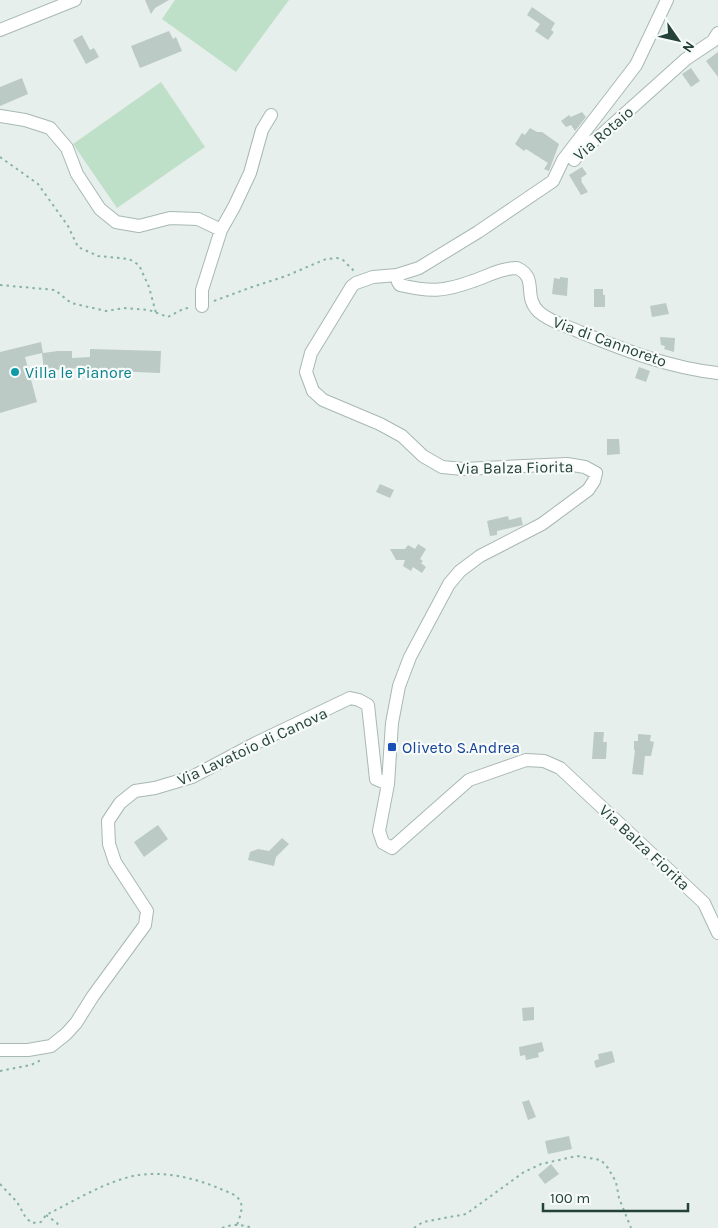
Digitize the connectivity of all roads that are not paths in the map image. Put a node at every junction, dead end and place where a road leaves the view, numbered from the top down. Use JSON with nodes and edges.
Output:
{"nodes":[{"id":1,"x":75,"y":0,"type":"edge"},
{"id":2,"x":667,"y":0,"type":"edge"},
{"id":3,"x":0,"y":30,"type":"edge"},
{"id":4,"x":718,"y":32,"type":"edge"},
{"id":5,"x":270,"y":115,"type":"dead end"},
{"id":6,"x":0,"y":116,"type":"edge"},
{"id":7,"x":563,"y":160,"type":"junction"},
{"id":8,"x":221,"y":230,"type":"junction"},
{"id":9,"x":397,"y":275,"type":"junction"},
{"id":10,"x":202,"y":306,"type":"road end"},
{"id":11,"x":718,"y":374,"type":"edge"},
{"id":12,"x":388,"y":784,"type":"junction"},
{"id":13,"x":718,"y":933,"type":"edge"},
{"id":14,"x":0,"y":1050,"type":"edge"}],
"edges":[{"from":1,"to":3,"type":"street"},
{"from":2,"to":7,"type":"street","name":"Via Rotaio"},
{"from":4,"to":7,"type":"street","name":"Via Rotaio"},
{"from":5,"to":8,"type":"street"},
{"from":6,"to":8,"type":"street"},
{"from":7,"to":9,"type":"street"},
{"from":8,"to":10,"type":"street"},
{"from":9,"to":11,"type":"street","name":"Via di Cannoreto"},
{"from":9,"to":12,"type":"street","name":"Via Balza Fiorita"},
{"from":12,"to":13,"type":"street","name":"Via Balza Fiorita"},
{"from":12,"to":14,"type":"street","name":"Via Lavatoio di Canova"}]}
